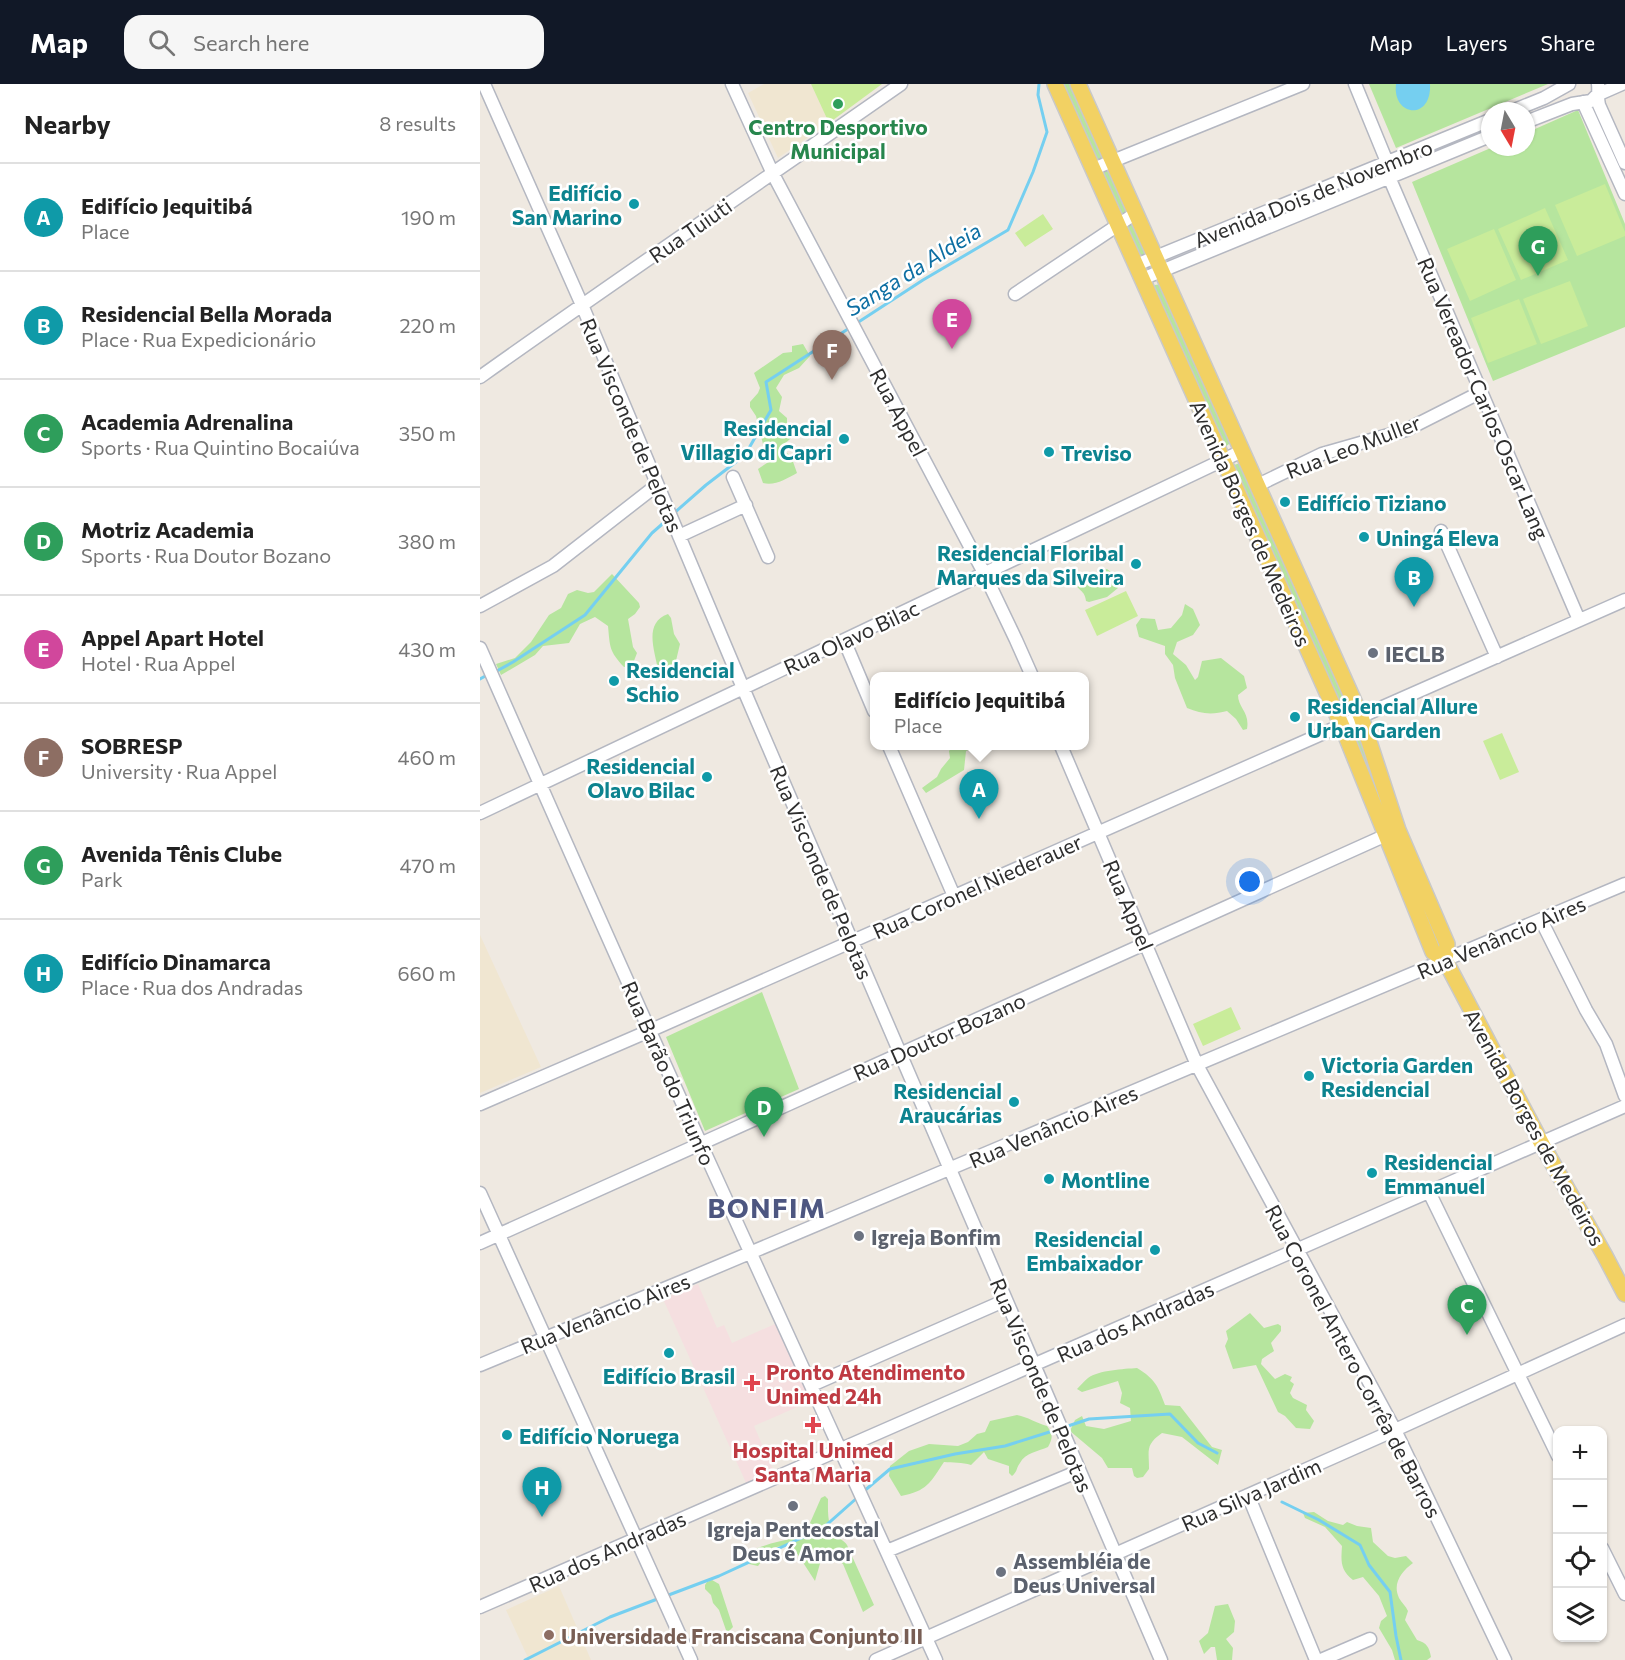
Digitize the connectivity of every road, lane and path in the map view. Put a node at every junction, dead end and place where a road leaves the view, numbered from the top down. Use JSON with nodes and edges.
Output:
{"nodes":[{"id":1,"x":484,"y":84,"type":"edge"},
{"id":2,"x":732,"y":84,"type":"edge"},
{"id":3,"x":901,"y":84,"type":"edge"},
{"id":4,"x":1055,"y":84,"type":"edge"},
{"id":5,"x":1078,"y":84,"type":"edge"},
{"id":6,"x":1303,"y":84,"type":"edge"},
{"id":7,"x":1356,"y":84,"type":"edge"},
{"id":8,"x":1571,"y":84,"type":"edge"},
{"id":9,"x":1622,"y":84,"type":"edge"},
{"id":10,"x":1598,"y":90,"type":"edge"},
{"id":11,"x":1534,"y":102,"type":"edge"},
{"id":12,"x":1583,"y":102,"type":"junction"},
{"id":13,"x":1535,"y":118,"type":"edge"},
{"id":14,"x":1481,"y":124,"type":"edge"},
{"id":15,"x":1481,"y":140,"type":"edge"},
{"id":16,"x":1113,"y":161,"type":"junction"},
{"id":17,"x":1387,"y":162,"type":"junction"},
{"id":18,"x":1625,"y":163,"type":"edge"},
{"id":19,"x":1093,"y":169,"type":"junction"},
{"id":20,"x":773,"y":174,"type":"junction"},
{"id":21,"x":1389,"y":177,"type":"junction"},
{"id":22,"x":1625,"y":194,"type":"edge"},
{"id":23,"x":1136,"y":213,"type":"junction"},
{"id":24,"x":1118,"y":225,"type":"junction"},
{"id":25,"x":1159,"y":264,"type":"junction"},
{"id":26,"x":1139,"y":272,"type":"junction"},
{"id":27,"x":1015,"y":294,"type":"dead end"},
{"id":28,"x":582,"y":305,"type":"junction"},
{"id":29,"x":480,"y":377,"type":"edge"},
{"id":30,"x":1481,"y":392,"type":"junction"},
{"id":31,"x":1242,"y":451,"type":"junction"},
{"id":32,"x":1223,"y":460,"type":"junction"},
{"id":33,"x":733,"y":477,"type":"dead end"},
{"id":34,"x":657,"y":485,"type":"junction"},
{"id":35,"x":1258,"y":485,"type":"junction"},
{"id":36,"x":746,"y":505,"type":"junction"},
{"id":37,"x":1441,"y":531,"type":"dead end"},
{"id":38,"x":679,"y":536,"type":"junction"},
{"id":39,"x":768,"y":557,"type":"dead end"},
{"id":40,"x":984,"y":573,"type":"junction"},
{"id":41,"x":1625,"y":600,"type":"edge"},
{"id":42,"x":480,"y":606,"type":"edge"},
{"id":43,"x":1579,"y":620,"type":"junction"},
{"id":44,"x":844,"y":640,"type":"junction"},
{"id":45,"x":480,"y":648,"type":"edge"},
{"id":46,"x":1497,"y":657,"type":"junction"},
{"id":47,"x":1030,"y":672,"type":"edge"},
{"id":48,"x":743,"y":688,"type":"junction"},
{"id":49,"x":870,"y":702,"type":"edge"},
{"id":50,"x":1361,"y":717,"type":"junction"},
{"id":51,"x":1342,"y":726,"type":"junction"},
{"id":52,"x":891,"y":750,"type":"edge"},
{"id":53,"x":1063,"y":750,"type":"edge"},
{"id":54,"x":540,"y":785,"type":"junction"},
{"id":55,"x":480,"y":813,"type":"edge"},
{"id":56,"x":1097,"y":833,"type":"junction"},
{"id":57,"x":1392,"y":833,"type":"junction"},
{"id":58,"x":1625,"y":884,"type":"edge"},
{"id":59,"x":954,"y":896,"type":"junction"},
{"id":60,"x":1541,"y":920,"type":"junction"},
{"id":61,"x":851,"y":941,"type":"junction"},
{"id":62,"x":1145,"y":943,"type":"junction"},
{"id":63,"x":1445,"y":960,"type":"junction"},
{"id":64,"x":650,"y":1032,"type":"junction"},
{"id":65,"x":899,"y":1053,"type":"junction"},
{"id":66,"x":1197,"y":1065,"type":"junction"},
{"id":67,"x":1625,"y":1096,"type":"edge"},
{"id":68,"x":480,"y":1104,"type":"edge"},
{"id":69,"x":1625,"y":1106,"type":"edge"},
{"id":70,"x":1541,"y":1142,"type":"junction"},
{"id":71,"x":700,"y":1143,"type":"junction"},
{"id":72,"x":949,"y":1169,"type":"junction"},
{"id":73,"x":1429,"y":1191,"type":"junction"},
{"id":74,"x":480,"y":1193,"type":"edge"},
{"id":75,"x":499,"y":1234,"type":"junction"},
{"id":76,"x":480,"y":1243,"type":"edge"},
{"id":77,"x":1297,"y":1250,"type":"junction"},
{"id":78,"x":750,"y":1253,"type":"junction"},
{"id":79,"x":1625,"y":1294,"type":"edge"},
{"id":80,"x":1006,"y":1300,"type":"junction"},
{"id":81,"x":1625,"y":1325,"type":"edge"},
{"id":82,"x":545,"y":1338,"type":"junction"},
{"id":83,"x":480,"y":1365,"type":"edge"},
{"id":84,"x":1034,"y":1365,"type":"junction"},
{"id":85,"x":1517,"y":1373,"type":"junction"},
{"id":86,"x":812,"y":1385,"type":"junction"},
{"id":87,"x":1395,"y":1430,"type":"junction"},
{"id":88,"x":1553,"y":1448,"type":"edge"},
{"id":89,"x":841,"y":1449,"type":"junction"},
{"id":90,"x":1079,"y":1471,"type":"junction"},
{"id":91,"x":1248,"y":1495,"type":"junction"},
{"id":92,"x":636,"y":1539,"type":"junction"},
{"id":93,"x":887,"y":1551,"type":"junction"},
{"id":94,"x":1115,"y":1554,"type":"junction"},
{"id":95,"x":1607,"y":1558,"type":"edge"},
{"id":96,"x":1625,"y":1594,"type":"edge"},
{"id":97,"x":480,"y":1607,"type":"edge"},
{"id":98,"x":926,"y":1637,"type":"junction"},
{"id":99,"x":1370,"y":1639,"type":"dead end"},
{"id":100,"x":691,"y":1660,"type":"edge"},
{"id":101,"x":876,"y":1660,"type":"edge"},
{"id":102,"x":936,"y":1660,"type":"edge"},
{"id":103,"x":1161,"y":1660,"type":"edge"},
{"id":104,"x":1319,"y":1660,"type":"edge"},
{"id":105,"x":1504,"y":1660,"type":"edge"}],
"edges":[{"from":1,"to":28,"type":"street","name":"Rua Visconde de Pelotas"},
{"from":2,"to":20,"type":"street","name":"Rua Appel"},
{"from":3,"to":20,"type":"street","name":"Rua Tuiuti"},
{"from":4,"to":19,"type":"main road","name":"Avenida Borges de Medeiros"},
{"from":5,"to":16,"type":"main road","name":"Avenida Borges de Medeiros"},
{"from":6,"to":16,"type":"street"},
{"from":7,"to":17,"type":"street","name":"Rua Vereador Carlos Oscar Lang"},
{"from":8,"to":11,"type":"street"},
{"from":8,"to":12,"type":"street"},
{"from":9,"to":10,"type":"street"},
{"from":10,"to":12,"type":"street"},
{"from":10,"to":18,"type":"street"},
{"from":12,"to":13,"type":"street"},
{"from":12,"to":22,"type":"street"},
{"from":14,"to":17,"type":"street","name":"Avenida Dois de Novembro"},
{"from":15,"to":21,"type":"street","name":"Avenida Dois de Novembro"},
{"from":16,"to":19,"type":"street"},
{"from":16,"to":23,"type":"main road","name":"Avenida Borges de Medeiros"},
{"from":17,"to":21,"type":"street","name":"Rua Vereador Carlos Oscar Lang"},
{"from":17,"to":25,"type":"street","name":"Avenida Dois de Novembro"},
{"from":19,"to":24,"type":"main road","name":"Avenida Borges de Medeiros"},
{"from":20,"to":28,"type":"street","name":"Rua Tuiuti"},
{"from":20,"to":40,"type":"street","name":"Rua Appel"},
{"from":21,"to":25,"type":"street","name":"Avenida Dois de Novembro"},
{"from":21,"to":30,"type":"street","name":"Rua Vereador Carlos Oscar Lang"},
{"from":23,"to":24,"type":"street"},
{"from":23,"to":25,"type":"main road","name":"Avenida Borges de Medeiros"},
{"from":24,"to":26,"type":"main road","name":"Avenida Borges de Medeiros"},
{"from":24,"to":27,"type":"street"},
{"from":25,"to":26,"type":"street","name":"Avenida Dois de Novembro"},
{"from":25,"to":31,"type":"main road","name":"Avenida Borges de Medeiros"},
{"from":26,"to":32,"type":"main road","name":"Avenida Borges de Medeiros"},
{"from":28,"to":29,"type":"street","name":"Rua Tuiuti"},
{"from":28,"to":34,"type":"street","name":"Rua Visconde de Pelotas"},
{"from":30,"to":35,"type":"street","name":"Rua Leo Muller"},
{"from":30,"to":43,"type":"street","name":"Rua Vereador Carlos Oscar Lang"},
{"from":31,"to":32,"type":"street","name":"Rua Olavo Bilac"},
{"from":31,"to":35,"type":"main road","name":"Avenida Borges de Medeiros"},
{"from":32,"to":40,"type":"street","name":"Rua Olavo Bilac"},
{"from":32,"to":51,"type":"main road","name":"Avenida Borges de Medeiros"},
{"from":33,"to":36,"type":"street"},
{"from":34,"to":38,"type":"street","name":"Rua Visconde de Pelotas"},
{"from":34,"to":42,"type":"street"},
{"from":35,"to":50,"type":"main road","name":"Avenida Borges de Medeiros"},
{"from":36,"to":38,"type":"street"},
{"from":36,"to":39,"type":"street"},
{"from":37,"to":46,"type":"street"},
{"from":38,"to":48,"type":"street","name":"Rua Visconde de Pelotas"},
{"from":40,"to":44,"type":"street","name":"Rua Olavo Bilac"},
{"from":40,"to":47,"type":"street","name":"Rua Appel"},
{"from":41,"to":43,"type":"street"},
{"from":43,"to":46,"type":"street"},
{"from":44,"to":48,"type":"street","name":"Rua Olavo Bilac"},
{"from":44,"to":49,"type":"street"},
{"from":45,"to":54,"type":"street","name":"Rua Barão do Triunfo"},
{"from":46,"to":50,"type":"street"},
{"from":48,"to":54,"type":"street","name":"Rua Olavo Bilac"},
{"from":48,"to":61,"type":"street","name":"Rua Visconde de Pelotas"},
{"from":50,"to":51,"type":"street","name":"Rua Coronel Niederauer"},
{"from":50,"to":57,"type":"main road","name":"Avenida Borges de Medeiros"},
{"from":51,"to":56,"type":"street","name":"Rua Coronel Niederauer"},
{"from":51,"to":57,"type":"main road","name":"Avenida Borges de Medeiros"},
{"from":52,"to":59,"type":"street"},
{"from":53,"to":56,"type":"street","name":"Rua Appel"},
{"from":54,"to":55,"type":"street","name":"Rua Olavo Bilac"},
{"from":54,"to":64,"type":"street","name":"Rua Barão do Triunfo"},
{"from":56,"to":59,"type":"street","name":"Rua Coronel Niederauer"},
{"from":56,"to":62,"type":"street","name":"Rua Appel"},
{"from":57,"to":62,"type":"street","name":"Rua Doutor Bozano"},
{"from":57,"to":63,"type":"main road","name":"Avenida Borges de Medeiros"},
{"from":58,"to":60,"type":"street","name":"Rua Venâncio Aires"},
{"from":59,"to":61,"type":"street","name":"Rua Coronel Niederauer"},
{"from":60,"to":63,"type":"street","name":"Rua Venâncio Aires"},
{"from":60,"to":67,"type":"street"},
{"from":61,"to":64,"type":"street","name":"Rua Coronel Niederauer"},
{"from":61,"to":65,"type":"street","name":"Rua Visconde de Pelotas"},
{"from":62,"to":65,"type":"street","name":"Rua Doutor Bozano"},
{"from":62,"to":66,"type":"street","name":"Rua Appel"},
{"from":63,"to":66,"type":"street","name":"Rua Venâncio Aires"},
{"from":63,"to":70,"type":"main road","name":"Avenida Borges de Medeiros"},
{"from":64,"to":68,"type":"street","name":"Rua Coronel Niederauer"},
{"from":64,"to":71,"type":"street","name":"Rua Barão do Triunfo"},
{"from":65,"to":71,"type":"street","name":"Rua Doutor Bozano"},
{"from":65,"to":72,"type":"street","name":"Rua Visconde de Pelotas"},
{"from":66,"to":72,"type":"street","name":"Rua Venâncio Aires"},
{"from":66,"to":77,"type":"street","name":"Rua Coronel Antero Corrêa de Barros"},
{"from":69,"to":70,"type":"street","name":"Rua dos Andradas"},
{"from":70,"to":73,"type":"street","name":"Rua dos Andradas"},
{"from":70,"to":79,"type":"main road","name":"Avenida Borges de Medeiros"},
{"from":71,"to":75,"type":"street","name":"Rua Doutor Bozano"},
{"from":71,"to":78,"type":"street","name":"Rua Barão do Triunfo"},
{"from":72,"to":78,"type":"street","name":"Rua Venâncio Aires"},
{"from":72,"to":80,"type":"street","name":"Rua Visconde de Pelotas"},
{"from":73,"to":77,"type":"street","name":"Rua dos Andradas"},
{"from":73,"to":85,"type":"street"},
{"from":74,"to":75,"type":"street"},
{"from":75,"to":76,"type":"street","name":"Rua Doutor Bozano"},
{"from":75,"to":82,"type":"street"},
{"from":77,"to":84,"type":"street","name":"Rua dos Andradas"},
{"from":77,"to":87,"type":"street","name":"Rua Coronel Antero Corrêa de Barros"},
{"from":78,"to":82,"type":"street","name":"Rua Venâncio Aires"},
{"from":78,"to":86,"type":"street","name":"Rua Barão do Triunfo"},
{"from":80,"to":84,"type":"street","name":"Rua Visconde de Pelotas"},
{"from":80,"to":86,"type":"street"},
{"from":81,"to":85,"type":"street","name":"Rua Silva Jardim"},
{"from":82,"to":83,"type":"street","name":"Rua Venâncio Aires"},
{"from":82,"to":92,"type":"street"},
{"from":84,"to":89,"type":"street","name":"Rua dos Andradas"},
{"from":84,"to":90,"type":"street","name":"Rua Visconde de Pelotas"},
{"from":85,"to":87,"type":"street","name":"Rua Silva Jardim"},
{"from":85,"to":88,"type":"street"},
{"from":86,"to":89,"type":"street","name":"Rua Barão do Triunfo"},
{"from":87,"to":91,"type":"street","name":"Rua Silva Jardim"},
{"from":87,"to":105,"type":"street","name":"Rua Coronel Antero Corrêa de Barros"},
{"from":89,"to":92,"type":"street","name":"Rua dos Andradas"},
{"from":89,"to":93,"type":"street","name":"Rua Barão do Triunfo"},
{"from":90,"to":93,"type":"street"},
{"from":90,"to":94,"type":"street","name":"Rua Visconde de Pelotas"},
{"from":91,"to":94,"type":"street","name":"Rua Silva Jardim"},
{"from":91,"to":104,"type":"street"},
{"from":92,"to":97,"type":"street","name":"Rua dos Andradas"},
{"from":92,"to":100,"type":"street"},
{"from":93,"to":98,"type":"street","name":"Rua Barão do Triunfo"},
{"from":94,"to":98,"type":"street","name":"Rua Silva Jardim"},
{"from":94,"to":103,"type":"street","name":"Rua Visconde de Pelotas"},
{"from":95,"to":96,"type":"street"},
{"from":98,"to":101,"type":"street","name":"Rua Silva Jardim"},
{"from":98,"to":102,"type":"street","name":"Rua Barão do Triunfo"},
{"from":99,"to":104,"type":"street"}]}
